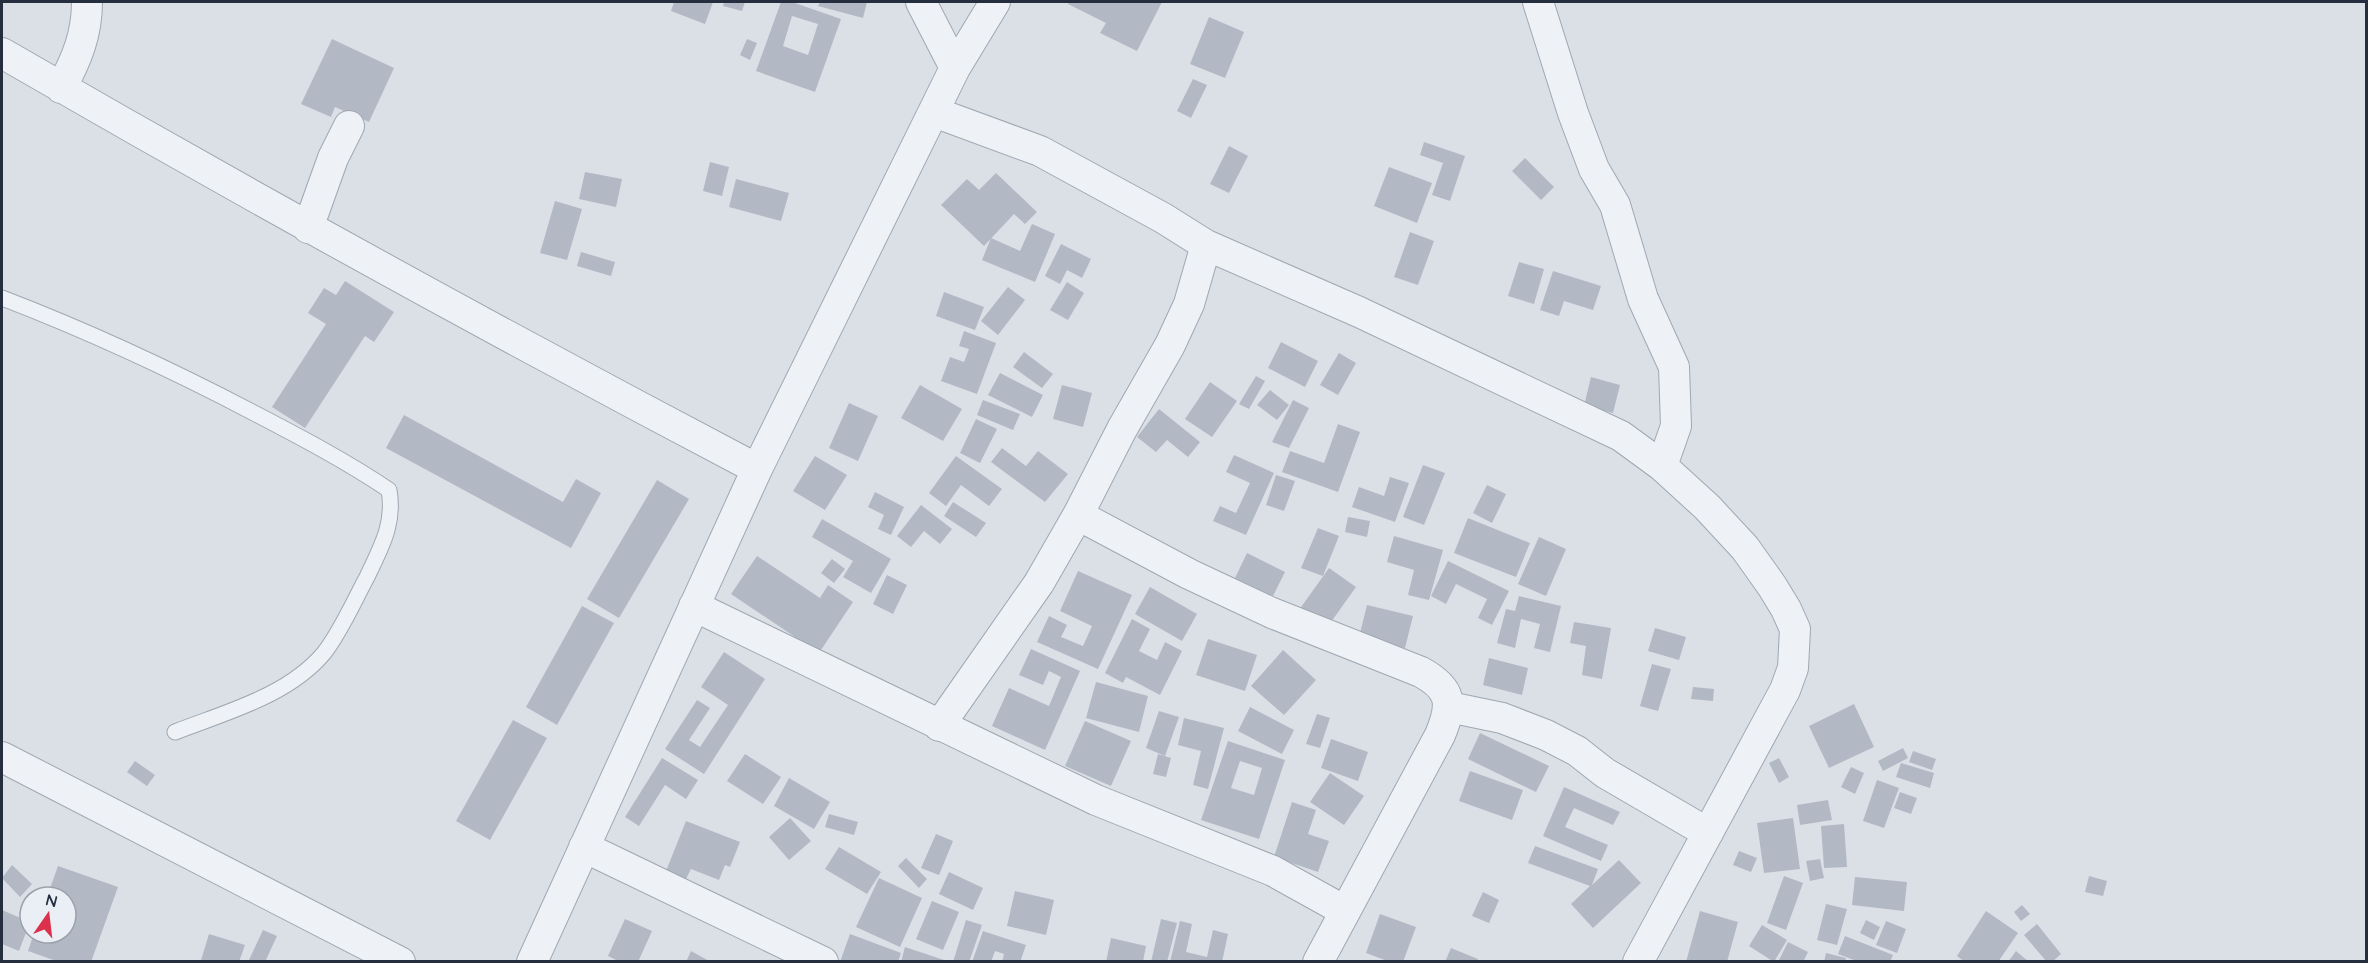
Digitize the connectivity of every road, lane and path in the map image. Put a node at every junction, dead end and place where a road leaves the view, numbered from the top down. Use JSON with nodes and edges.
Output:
{"nodes":[{"id":1,"x":87,"y":2,"type":"edge"},
{"id":2,"x":921,"y":2,"type":"edge"},
{"id":3,"x":995,"y":2,"type":"edge"},
{"id":4,"x":1538,"y":2,"type":"edge"},
{"id":5,"x":2,"y":53,"type":"edge"},
{"id":6,"x":955,"y":68,"type":"junction"},
{"id":7,"x":61,"y":88,"type":"junction"},
{"id":8,"x":934,"y":112,"type":"junction"},
{"id":9,"x":349,"y":126,"type":"dead end"},
{"id":10,"x":308,"y":228,"type":"junction"},
{"id":11,"x":1206,"y":245,"type":"junction"},
{"id":12,"x":2,"y":298,"type":"edge"},
{"id":13,"x":1662,"y":466,"type":"junction"},
{"id":14,"x":757,"y":469,"type":"junction"},
{"id":15,"x":1078,"y":515,"type":"junction"},
{"id":16,"x":694,"y":606,"type":"junction"},
{"id":17,"x":1449,"y":707,"type":"junction"},
{"id":18,"x":939,"y":726,"type":"junction"},
{"id":19,"x":175,"y":732,"type":"dead end"},
{"id":20,"x":2,"y":757,"type":"edge"},
{"id":21,"x":1708,"y":833,"type":"junction"},
{"id":22,"x":584,"y":847,"type":"junction"},
{"id":23,"x":1345,"y":911,"type":"junction"},
{"id":24,"x":1640,"y":961,"type":"edge"},
{"id":25,"x":400,"y":962,"type":"edge"},
{"id":26,"x":532,"y":962,"type":"edge"},
{"id":27,"x":823,"y":962,"type":"edge"},
{"id":28,"x":1318,"y":962,"type":"edge"}],
"edges":[{"from":1,"to":7,"type":"street"},
{"from":2,"to":6,"type":"street"},
{"from":3,"to":6,"type":"street"},
{"from":4,"to":13,"type":"street"},
{"from":5,"to":7,"type":"street"},
{"from":6,"to":8,"type":"street"},
{"from":7,"to":10,"type":"street"},
{"from":8,"to":11,"type":"street"},
{"from":8,"to":14,"type":"street"},
{"from":9,"to":10,"type":"street"},
{"from":10,"to":14,"type":"street"},
{"from":11,"to":13,"type":"street"},
{"from":11,"to":15,"type":"street"},
{"from":12,"to":19,"type":"lane"},
{"from":13,"to":21,"type":"street"},
{"from":14,"to":16,"type":"street"},
{"from":15,"to":17,"type":"street"},
{"from":15,"to":18,"type":"street"},
{"from":16,"to":18,"type":"street"},
{"from":16,"to":22,"type":"street"},
{"from":17,"to":21,"type":"street"},
{"from":17,"to":23,"type":"street"},
{"from":18,"to":23,"type":"street"},
{"from":20,"to":25,"type":"street"},
{"from":21,"to":24,"type":"street"},
{"from":22,"to":26,"type":"street"},
{"from":22,"to":27,"type":"street"},
{"from":23,"to":28,"type":"street"}]}
